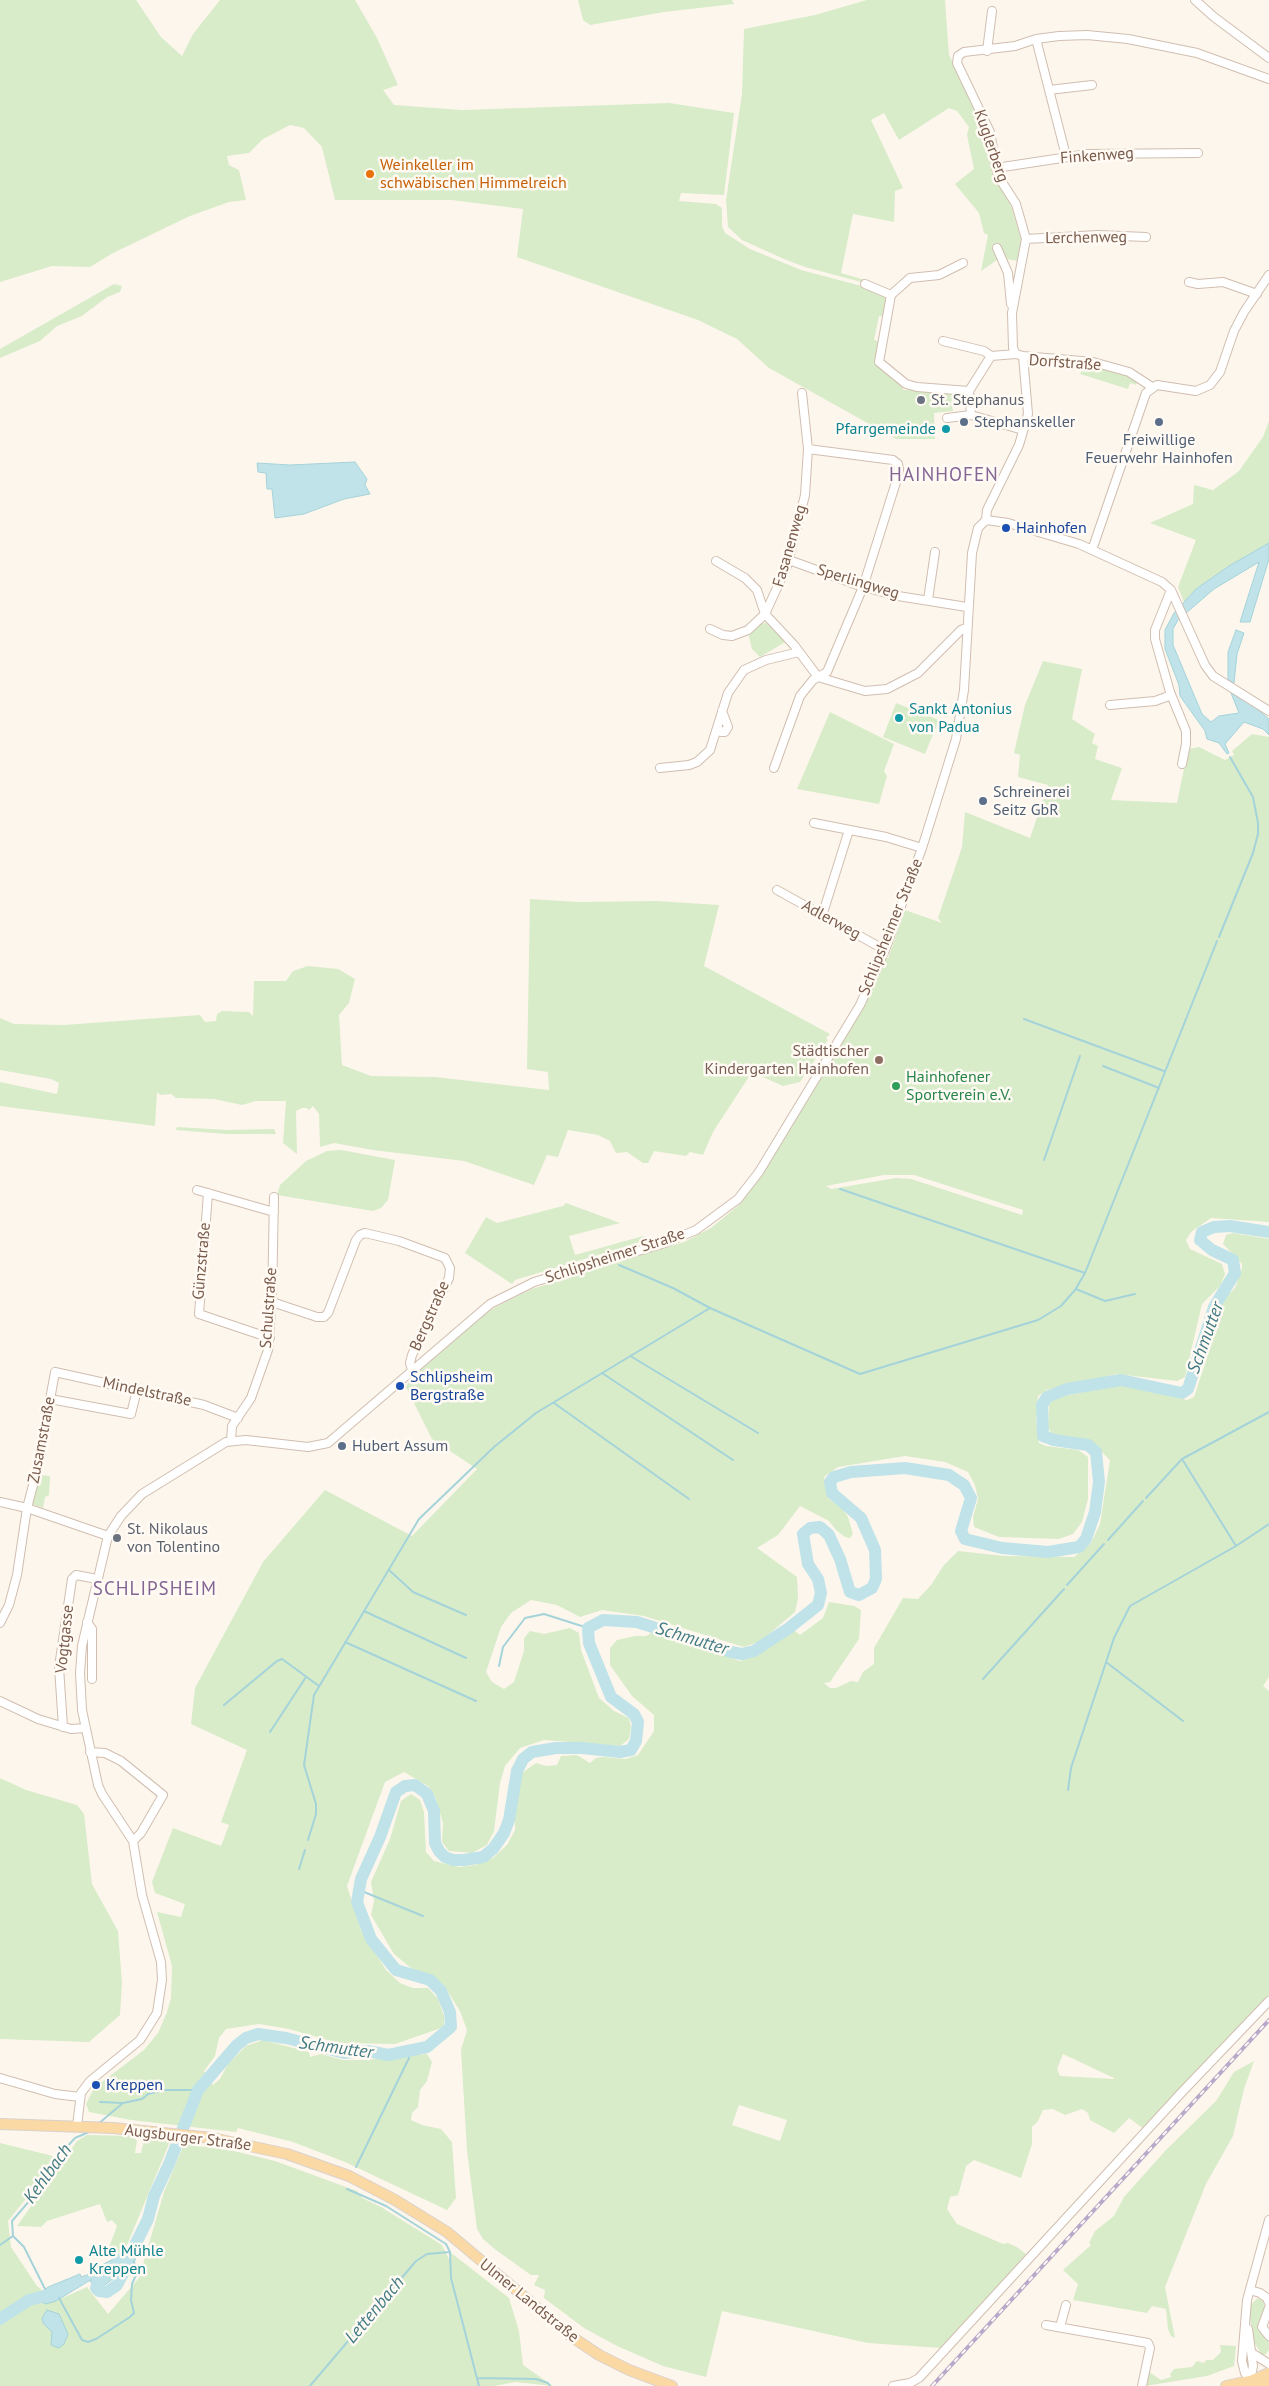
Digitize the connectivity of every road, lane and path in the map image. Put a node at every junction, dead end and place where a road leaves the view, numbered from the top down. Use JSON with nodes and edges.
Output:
{"nodes":[{"id":1,"x":1195,"y":0,"type":"edge"},
{"id":2,"x":992,"y":12,"type":"dead end"},
{"id":3,"x":1036,"y":39,"type":"junction"},
{"id":4,"x":987,"y":51,"type":"junction"},
{"id":5,"x":1269,"y":58,"type":"edge"},
{"id":6,"x":1269,"y":79,"type":"edge"},
{"id":7,"x":1092,"y":85,"type":"dead end"},
{"id":8,"x":1049,"y":90,"type":"junction"},
{"id":9,"x":1198,"y":153,"type":"dead end"},
{"id":10,"x":1066,"y":156,"type":"junction"},
{"id":11,"x":996,"y":168,"type":"junction"},
{"id":12,"x":1146,"y":237,"type":"dead end"},
{"id":13,"x":1026,"y":239,"type":"junction"},
{"id":14,"x":997,"y":248,"type":"dead end"},
{"id":15,"x":963,"y":263,"type":"dead end"},
{"id":16,"x":1269,"y":275,"type":"edge"},
{"id":17,"x":1189,"y":282,"type":"dead end"},
{"id":18,"x":865,"y":284,"type":"dead end"},
{"id":19,"x":1257,"y":294,"type":"junction"},
{"id":20,"x":891,"y":295,"type":"junction"},
{"id":21,"x":1012,"y":313,"type":"junction"},
{"id":22,"x":943,"y":341,"type":"dead end"},
{"id":23,"x":1019,"y":355,"type":"junction"},
{"id":24,"x":991,"y":356,"type":"junction"},
{"id":25,"x":1152,"y":387,"type":"junction"},
{"id":26,"x":969,"y":391,"type":"junction"},
{"id":27,"x":802,"y":393,"type":"dead end"},
{"id":28,"x":971,"y":415,"type":"junction"},
{"id":29,"x":947,"y":418,"type":"dead end"},
{"id":30,"x":1023,"y":430,"type":"junction"},
{"id":31,"x":808,"y":449,"type":"junction"},
{"id":32,"x":986,"y":520,"type":"junction"},
{"id":33,"x":1092,"y":550,"type":"junction"},
{"id":34,"x":935,"y":552,"type":"dead end"},
{"id":35,"x":789,"y":560,"type":"junction"},
{"id":36,"x":716,"y":562,"type":"dead end"},
{"id":37,"x":864,"y":587,"type":"junction"},
{"id":38,"x":1173,"y":593,"type":"junction"},
{"id":39,"x":928,"y":600,"type":"junction"},
{"id":40,"x":968,"y":607,"type":"junction"},
{"id":41,"x":765,"y":614,"type":"junction"},
{"id":42,"x":710,"y":628,"type":"dead end"},
{"id":43,"x":966,"y":628,"type":"junction"},
{"id":44,"x":799,"y":652,"type":"junction"},
{"id":45,"x":818,"y":676,"type":"junction"},
{"id":46,"x":1170,"y":692,"type":"junction"},
{"id":47,"x":1110,"y":705,"type":"dead end"},
{"id":48,"x":1269,"y":711,"type":"edge"},
{"id":49,"x":1182,"y":764,"type":"dead end"},
{"id":50,"x":660,"y":768,"type":"dead end"},
{"id":51,"x":774,"y":768,"type":"dead end"},
{"id":52,"x":814,"y":823,"type":"dead end"},
{"id":53,"x":849,"y":830,"type":"junction"},
{"id":54,"x":922,"y":848,"type":"junction"},
{"id":55,"x":778,"y":890,"type":"dead end"},
{"id":56,"x":822,"y":916,"type":"junction"},
{"id":57,"x":885,"y":950,"type":"junction"},
{"id":58,"x":197,"y":1190,"type":"dead end"},
{"id":59,"x":208,"y":1193,"type":"junction"},
{"id":60,"x":274,"y":1196,"type":"dead end"},
{"id":61,"x":274,"y":1212,"type":"junction"},
{"id":62,"x":272,"y":1302,"type":"junction"},
{"id":63,"x":270,"y":1338,"type":"junction"},
{"id":64,"x":412,"y":1370,"type":"junction"},
{"id":65,"x":55,"y":1372,"type":"joint"},
{"id":66,"x":137,"y":1390,"type":"junction"},
{"id":67,"x":50,"y":1399,"type":"junction"},
{"id":68,"x":238,"y":1418,"type":"junction"},
{"id":69,"x":232,"y":1441,"type":"junction"},
{"id":70,"x":0,"y":1502,"type":"edge"},
{"id":71,"x":27,"y":1508,"type":"junction"},
{"id":72,"x":108,"y":1536,"type":"junction"},
{"id":73,"x":97,"y":1579,"type":"junction"},
{"id":74,"x":87,"y":1622,"type":"junction"},
{"id":75,"x":0,"y":1623,"type":"edge"},
{"id":76,"x":92,"y":1678,"type":"dead end"},
{"id":77,"x":0,"y":1701,"type":"edge"},
{"id":78,"x":63,"y":1727,"type":"junction"},
{"id":79,"x":86,"y":1728,"type":"junction"},
{"id":80,"x":90,"y":1752,"type":"junction"},
{"id":81,"x":133,"y":1840,"type":"junction"},
{"id":82,"x":1269,"y":2000,"type":"edge"},
{"id":83,"x":0,"y":2078,"type":"edge"},
{"id":84,"x":80,"y":2097,"type":"junction"},
{"id":85,"x":0,"y":2124,"type":"edge"},
{"id":86,"x":79,"y":2126,"type":"junction"},
{"id":87,"x":395,"y":2200,"type":"joint"},
{"id":88,"x":1269,"y":2220,"type":"edge"},
{"id":89,"x":1250,"y":2290,"type":"junction"},
{"id":90,"x":1269,"y":2303,"type":"edge"},
{"id":91,"x":1066,"y":2305,"type":"dead end"},
{"id":92,"x":1269,"y":2308,"type":"edge"},
{"id":93,"x":1246,"y":2316,"type":"junction"},
{"id":94,"x":1046,"y":2325,"type":"dead end"},
{"id":95,"x":1060,"y":2327,"type":"junction"},
{"id":96,"x":1269,"y":2336,"type":"edge"},
{"id":97,"x":1252,"y":2353,"type":"junction"},
{"id":98,"x":1269,"y":2364,"type":"edge"},
{"id":99,"x":1269,"y":2373,"type":"edge"},
{"id":100,"x":1250,"y":2381,"type":"junction"},
{"id":101,"x":1269,"y":2383,"type":"edge"},
{"id":102,"x":672,"y":2386,"type":"edge"},
{"id":103,"x":893,"y":2386,"type":"edge"},
{"id":104,"x":1142,"y":2386,"type":"edge"},
{"id":105,"x":1226,"y":2386,"type":"edge"}],
"edges":[{"from":1,"to":5,"type":"street"},
{"from":2,"to":4,"type":"street"},
{"from":3,"to":4,"type":"street","name":"Kuglerberg"},
{"from":3,"to":6,"type":"street","name":"Kuglerberg"},
{"from":3,"to":8,"type":"street"},
{"from":4,"to":11,"type":"street","name":"Kuglerberg"},
{"from":7,"to":8,"type":"street"},
{"from":8,"to":10,"type":"street"},
{"from":9,"to":10,"type":"street","name":"Finkenweg"},
{"from":10,"to":11,"type":"street","name":"Finkenweg"},
{"from":11,"to":13,"type":"street","name":"Kuglerberg"},
{"from":12,"to":13,"type":"street","name":"Lerchenweg"},
{"from":13,"to":21,"type":"street","name":"Kuglerberg"},
{"from":14,"to":21,"type":"street"},
{"from":15,"to":20,"type":"street"},
{"from":16,"to":19,"type":"street"},
{"from":17,"to":19,"type":"street"},
{"from":18,"to":20,"type":"street"},
{"from":19,"to":25,"type":"street"},
{"from":20,"to":26,"type":"street"},
{"from":21,"to":23,"type":"street","name":"Kuglerberg"},
{"from":22,"to":24,"type":"street"},
{"from":23,"to":24,"type":"street"},
{"from":23,"to":25,"type":"street","name":"Dorfstraße"},
{"from":23,"to":30,"type":"street","name":"Dorfstraße"},
{"from":24,"to":26,"type":"street"},
{"from":25,"to":33,"type":"street"},
{"from":26,"to":28,"type":"street"},
{"from":27,"to":31,"type":"street","name":"Fasanenweg"},
{"from":28,"to":29,"type":"street"},
{"from":28,"to":30,"type":"street"},
{"from":30,"to":32,"type":"street","name":"Dorfstraße"},
{"from":31,"to":35,"type":"street","name":"Fasanenweg"},
{"from":31,"to":37,"type":"street"},
{"from":32,"to":33,"type":"street"},
{"from":32,"to":40,"type":"street","name":"Schlipsheimer Straße"},
{"from":33,"to":38,"type":"street"},
{"from":34,"to":39,"type":"street"},
{"from":35,"to":37,"type":"street","name":"Sperlingweg"},
{"from":35,"to":41,"type":"street","name":"Fasanenweg"},
{"from":36,"to":41,"type":"street"},
{"from":37,"to":39,"type":"street","name":"Sperlingweg"},
{"from":37,"to":45,"type":"street"},
{"from":38,"to":46,"type":"street"},
{"from":38,"to":48,"type":"street"},
{"from":39,"to":40,"type":"street","name":"Sperlingweg"},
{"from":40,"to":43,"type":"street","name":"Schlipsheimer Straße"},
{"from":41,"to":42,"type":"street","name":"Fasanenweg"},
{"from":41,"to":44,"type":"street"},
{"from":43,"to":45,"type":"street"},
{"from":43,"to":54,"type":"street","name":"Schlipsheimer Straße"},
{"from":44,"to":45,"type":"street"},
{"from":44,"to":50,"type":"street"},
{"from":45,"to":51,"type":"street"},
{"from":46,"to":47,"type":"street"},
{"from":46,"to":49,"type":"street"},
{"from":52,"to":53,"type":"street"},
{"from":53,"to":54,"type":"street"},
{"from":53,"to":56,"type":"street"},
{"from":54,"to":57,"type":"street","name":"Schlipsheimer Straße"},
{"from":55,"to":56,"type":"street","name":"Adlerweg"},
{"from":56,"to":57,"type":"street","name":"Adlerweg"},
{"from":57,"to":64,"type":"street","name":"Schlipsheimer Straße"},
{"from":58,"to":59,"type":"street"},
{"from":59,"to":61,"type":"street"},
{"from":59,"to":63,"type":"street","name":"Günzstraße"},
{"from":60,"to":61,"type":"street","name":"Schulstraße"},
{"from":61,"to":62,"type":"street","name":"Schulstraße"},
{"from":62,"to":63,"type":"street","name":"Schulstraße"},
{"from":62,"to":64,"type":"street","name":"Bergstraße"},
{"from":63,"to":68,"type":"street","name":"Schulstraße"},
{"from":64,"to":69,"type":"street","name":"Schlipsheimer Straße"},
{"from":65,"to":66,"type":"street","name":"Mindelstraße"},
{"from":65,"to":67,"type":"street","name":"Zusamstraße"},
{"from":66,"to":67,"type":"street"},
{"from":66,"to":68,"type":"street","name":"Mindelstraße"},
{"from":67,"to":71,"type":"street","name":"Zusamstraße"},
{"from":68,"to":69,"type":"street","name":"Schulstraße"},
{"from":69,"to":72,"type":"street","name":"Schlipsheimer Straße"},
{"from":70,"to":71,"type":"street"},
{"from":71,"to":72,"type":"street"},
{"from":71,"to":75,"type":"street","name":"Zusamstraße"},
{"from":72,"to":73,"type":"street","name":"Schlipsheimer Straße"},
{"from":73,"to":74,"type":"street","name":"Schlipsheimer Straße"},
{"from":73,"to":78,"type":"street","name":"Vogtgasse"},
{"from":74,"to":76,"type":"street","name":"Schlipsheimer Straße"},
{"from":74,"to":79,"type":"street","name":"Schlipsheimer Straße"},
{"from":77,"to":78,"type":"street"},
{"from":78,"to":79,"type":"street"},
{"from":79,"to":80,"type":"street","name":"Schlipsheimer Straße"},
{"from":80,"to":81,"type":"street","name":"Schlipsheimer Straße"},
{"from":80,"to":81,"type":"street"},
{"from":81,"to":84,"type":"street","name":"Schlipsheimer Straße"},
{"from":82,"to":103,"type":"street"},
{"from":83,"to":84,"type":"street"},
{"from":84,"to":86,"type":"street","name":"Schlipsheimer Straße"},
{"from":85,"to":86,"type":"main road","name":"Augsburger Straße"},
{"from":86,"to":87,"type":"main road","name":"Augsburger Straße"},
{"from":87,"to":102,"type":"main road","name":"Ulmer Landstraße"},
{"from":88,"to":89,"type":"street"},
{"from":89,"to":90,"type":"street"},
{"from":89,"to":93,"type":"street"},
{"from":91,"to":95,"type":"street"},
{"from":92,"to":96,"type":"street"},
{"from":93,"to":97,"type":"street"},
{"from":93,"to":100,"type":"street"},
{"from":94,"to":95,"type":"street"},
{"from":95,"to":104,"type":"street"},
{"from":97,"to":98,"type":"street"},
{"from":97,"to":100,"type":"street"},
{"from":99,"to":100,"type":"main road"},
{"from":100,"to":101,"type":"main road"},
{"from":100,"to":105,"type":"main road"}]}
